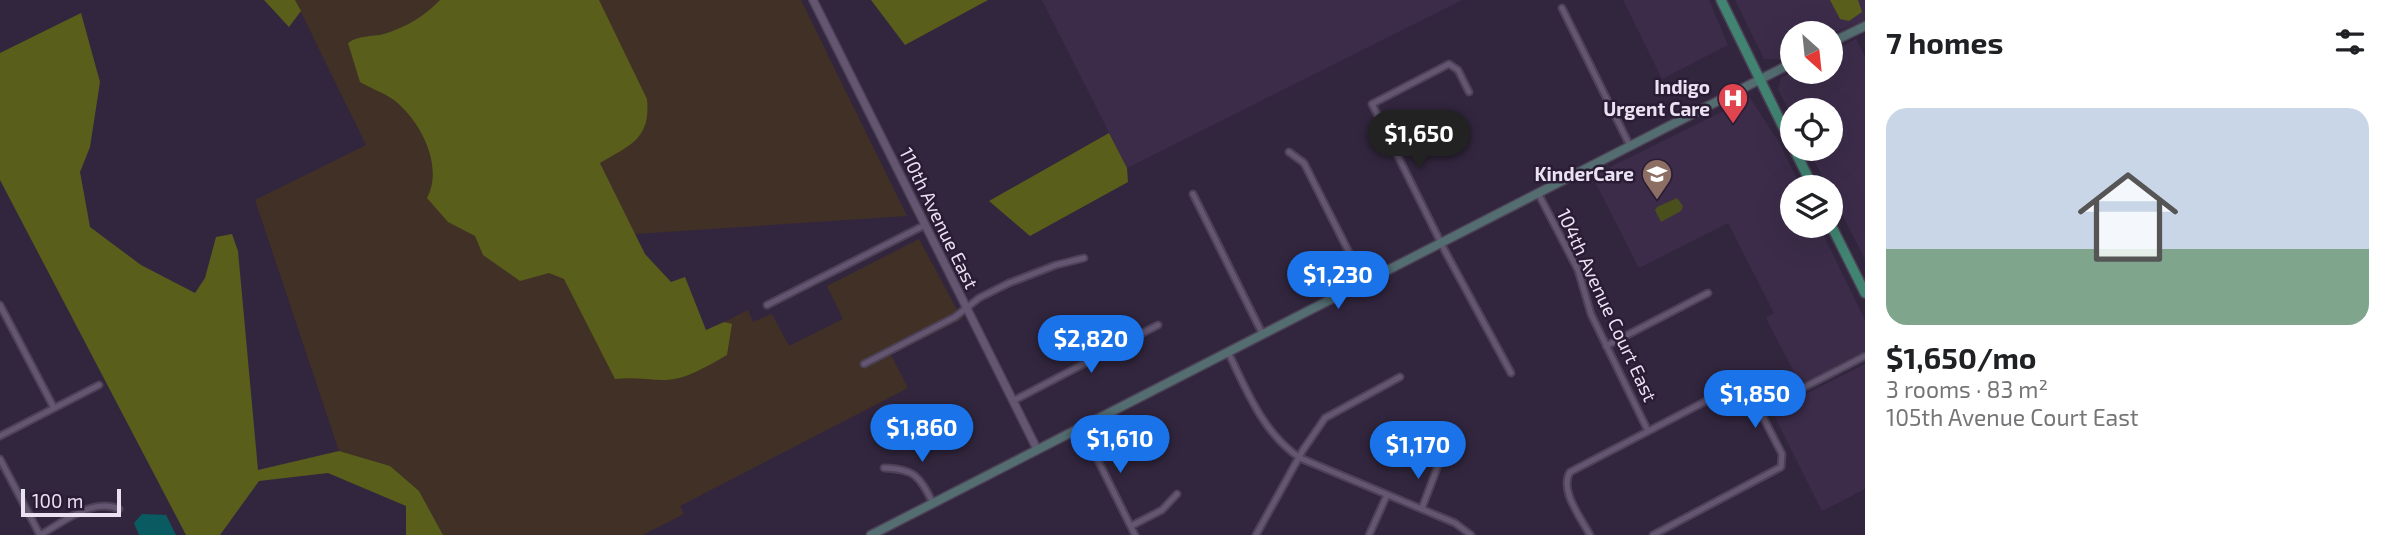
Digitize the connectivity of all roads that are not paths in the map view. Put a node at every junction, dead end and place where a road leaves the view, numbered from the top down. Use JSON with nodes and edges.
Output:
{"nodes":[{"id":1,"x":813,"y":0,"type":"edge"},
{"id":2,"x":1721,"y":0,"type":"edge"},
{"id":3,"x":1562,"y":8,"type":"dead end"},
{"id":4,"x":1865,"y":26,"type":"edge"},
{"id":5,"x":1843,"y":37,"type":"edge"},
{"id":6,"x":1780,"y":69,"type":"edge"},
{"id":7,"x":1760,"y":80,"type":"junction"},
{"id":8,"x":1469,"y":92,"type":"dead end"},
{"id":9,"x":1780,"y":121,"type":"edge"},
{"id":10,"x":1630,"y":146,"type":"junction"},
{"id":11,"x":1289,"y":152,"type":"dead end"},
{"id":12,"x":1538,"y":193,"type":"junction"},
{"id":13,"x":1194,"y":194,"type":"dead end"},
{"id":14,"x":925,"y":225,"type":"junction"},
{"id":15,"x":1838,"y":238,"type":"edge"},
{"id":16,"x":1441,"y":242,"type":"junction"},
{"id":17,"x":1084,"y":258,"type":"dead end"},
{"id":18,"x":1364,"y":282,"type":"junction"},
{"id":19,"x":1708,"y":293,"type":"dead end"},
{"id":20,"x":1865,"y":293,"type":"edge"},
{"id":21,"x":0,"y":305,"type":"edge"},
{"id":22,"x":767,"y":305,"type":"dead end"},
{"id":23,"x":965,"y":308,"type":"junction"},
{"id":24,"x":1158,"y":325,"type":"dead end"},
{"id":25,"x":1262,"y":333,"type":"junction"},
{"id":26,"x":1606,"y":346,"type":"junction"},
{"id":27,"x":1228,"y":352,"type":"junction"},
{"id":28,"x":1865,"y":356,"type":"edge"},
{"id":29,"x":864,"y":364,"type":"dead end"},
{"id":30,"x":1511,"y":373,"type":"dead end"},
{"id":31,"x":1401,"y":377,"type":"dead end"},
{"id":32,"x":99,"y":385,"type":"dead end"},
{"id":33,"x":1013,"y":401,"type":"junction"},
{"id":34,"x":54,"y":408,"type":"junction"},
{"id":35,"x":1760,"y":410,"type":"junction"},
{"id":36,"x":1082,"y":426,"type":"junction"},
{"id":37,"x":1648,"y":431,"type":"junction"},
{"id":38,"x":0,"y":436,"type":"edge"},
{"id":39,"x":1037,"y":449,"type":"junction"},
{"id":40,"x":1300,"y":458,"type":"junction"},
{"id":41,"x":0,"y":459,"type":"edge"},
{"id":42,"x":1440,"y":464,"type":"dead end"},
{"id":43,"x":884,"y":468,"type":"dead end"},
{"id":44,"x":1177,"y":494,"type":"dead end"},
{"id":45,"x":1387,"y":495,"type":"junction"},
{"id":46,"x":933,"y":503,"type":"junction"},
{"id":47,"x":1422,"y":508,"type":"junction"},
{"id":48,"x":119,"y":509,"type":"dead end"},
{"id":49,"x":1130,"y":526,"type":"junction"},
{"id":50,"x":40,"y":535,"type":"edge"},
{"id":51,"x":871,"y":535,"type":"edge"},
{"id":52,"x":1135,"y":535,"type":"edge"},
{"id":53,"x":1256,"y":535,"type":"edge"},
{"id":54,"x":1369,"y":535,"type":"edge"},
{"id":55,"x":1471,"y":535,"type":"edge"},
{"id":56,"x":1590,"y":535,"type":"edge"},
{"id":57,"x":1653,"y":535,"type":"edge"}],
"edges":[{"from":1,"to":14,"type":"street","name":"110th Avenue East"},
{"from":2,"to":7,"type":"main road"},
{"from":3,"to":10,"type":"street"},
{"from":4,"to":5,"type":"main road"},
{"from":6,"to":7,"type":"main road"},
{"from":7,"to":9,"type":"main road"},
{"from":7,"to":10,"type":"main road"},
{"from":8,"to":16,"type":"street"},
{"from":10,"to":12,"type":"main road"},
{"from":11,"to":18,"type":"street"},
{"from":12,"to":16,"type":"main road"},
{"from":12,"to":26,"type":"street","name":"104th Avenue Court East"},
{"from":13,"to":25,"type":"street"},
{"from":14,"to":22,"type":"street"},
{"from":14,"to":23,"type":"street","name":"110th Avenue East"},
{"from":15,"to":20,"type":"main road"},
{"from":16,"to":18,"type":"main road"},
{"from":16,"to":30,"type":"street"},
{"from":17,"to":23,"type":"street"},
{"from":18,"to":25,"type":"main road"},
{"from":19,"to":26,"type":"street"},
{"from":21,"to":34,"type":"street"},
{"from":23,"to":29,"type":"street"},
{"from":23,"to":33,"type":"street","name":"110th Avenue East"},
{"from":24,"to":33,"type":"street"},
{"from":25,"to":27,"type":"main road"},
{"from":26,"to":37,"type":"street","name":"104th Avenue Court East"},
{"from":27,"to":36,"type":"main road"},
{"from":27,"to":40,"type":"street"},
{"from":28,"to":35,"type":"street"},
{"from":31,"to":40,"type":"street"},
{"from":32,"to":34,"type":"street"},
{"from":33,"to":39,"type":"street","name":"110th Avenue East"},
{"from":34,"to":38,"type":"street"},
{"from":35,"to":37,"type":"street"},
{"from":35,"to":57,"type":"street"},
{"from":36,"to":39,"type":"main road"},
{"from":36,"to":49,"type":"street"},
{"from":37,"to":56,"type":"street"},
{"from":39,"to":46,"type":"main road"},
{"from":40,"to":45,"type":"street"},
{"from":40,"to":53,"type":"street"},
{"from":41,"to":50,"type":"street"},
{"from":42,"to":47,"type":"street"},
{"from":43,"to":46,"type":"street"},
{"from":44,"to":49,"type":"street"},
{"from":45,"to":47,"type":"street"},
{"from":45,"to":54,"type":"street"},
{"from":46,"to":51,"type":"main road"},
{"from":47,"to":55,"type":"street"},
{"from":48,"to":50,"type":"street"},
{"from":49,"to":52,"type":"street"}]}
